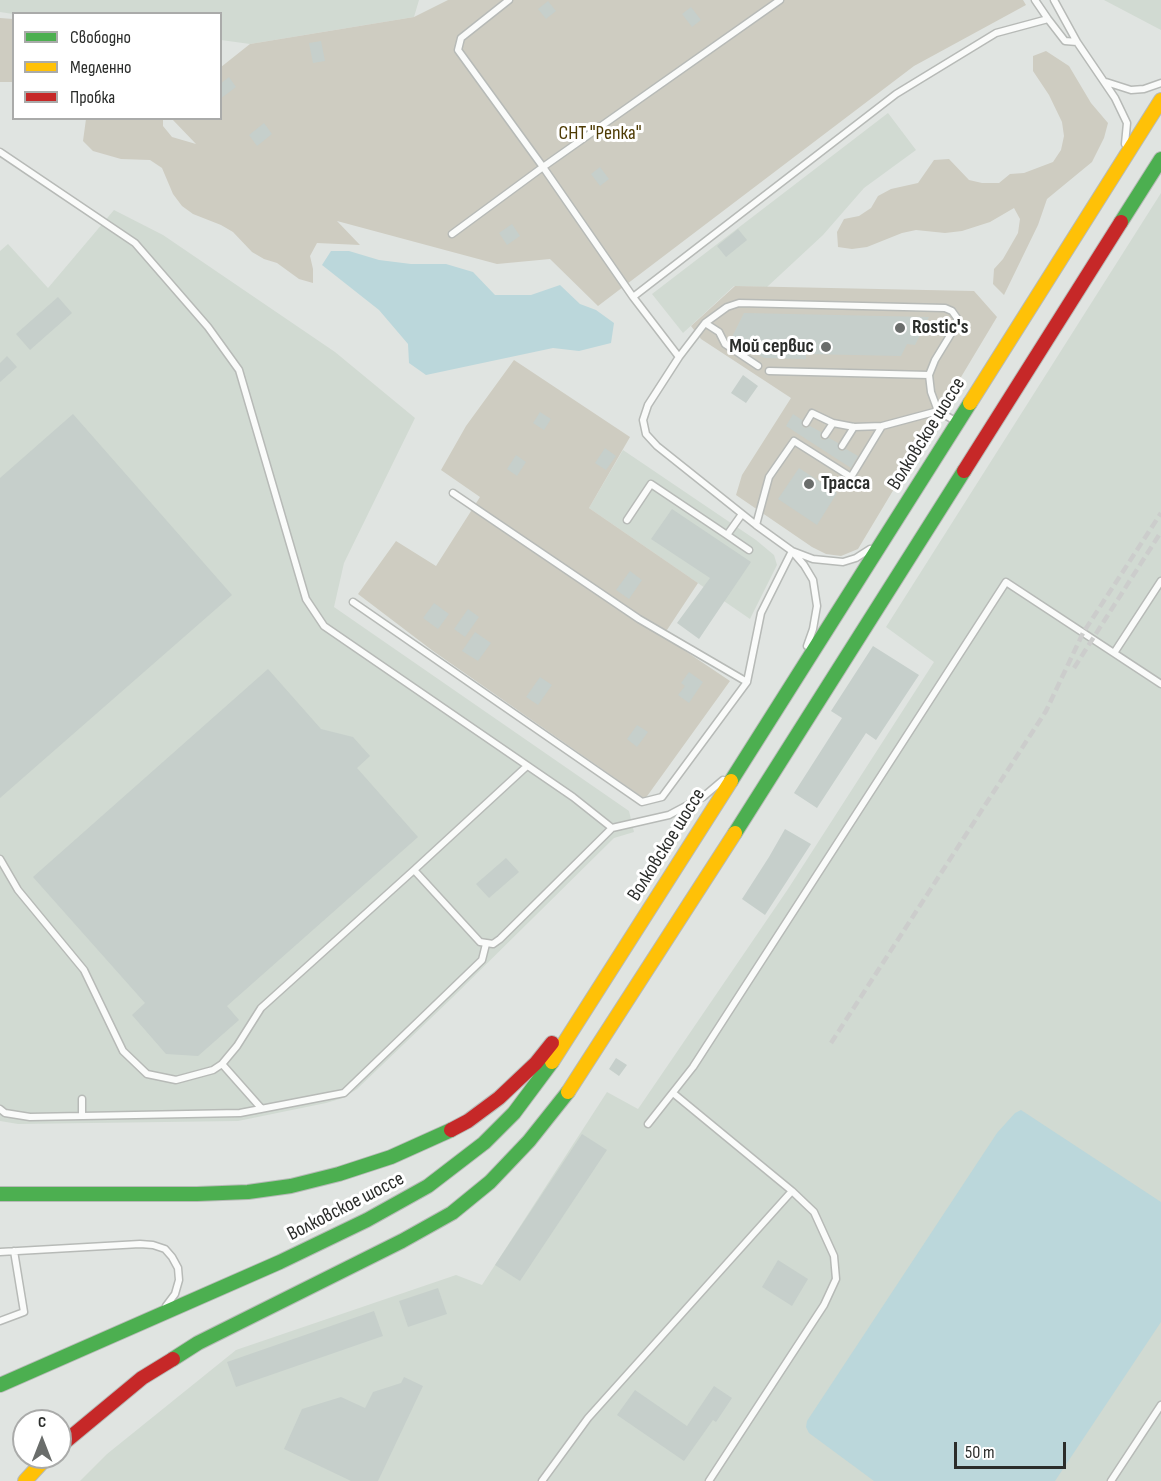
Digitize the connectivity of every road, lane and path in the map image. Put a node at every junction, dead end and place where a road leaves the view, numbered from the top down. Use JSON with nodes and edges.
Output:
{"nodes":[{"id":1,"x":509,"y":0,"type":"edge"},
{"id":2,"x":780,"y":0,"type":"edge"},
{"id":3,"x":1035,"y":0,"type":"edge"},
{"id":4,"x":1054,"y":0,"type":"edge"},
{"id":5,"x":1048,"y":20,"type":"junction"},
{"id":6,"x":1077,"y":42,"type":"junction"},
{"id":7,"x":1105,"y":82,"type":"junction"},
{"id":8,"x":1161,"y":83,"type":"edge"},
{"id":9,"x":1161,"y":100,"type":"edge"},
{"id":10,"x":0,"y":152,"type":"edge"},
{"id":11,"x":1161,"y":159,"type":"edge"},
{"id":12,"x":1119,"y":166,"type":"junction"},
{"id":13,"x":543,"y":167,"type":"junction"},
{"id":14,"x":452,"y":234,"type":"dead end"},
{"id":15,"x":633,"y":297,"type":"junction"},
{"id":16,"x":705,"y":323,"type":"junction"},
{"id":17,"x":679,"y":357,"type":"junction"},
{"id":18,"x":758,"y":366,"type":"dead end"},
{"id":19,"x":769,"y":371,"type":"dead end"},
{"id":20,"x":929,"y":375,"type":"junction"},
{"id":21,"x":938,"y":411,"type":"junction"},
{"id":22,"x":958,"y":422,"type":"junction"},
{"id":23,"x":806,"y":423,"type":"dead end"},
{"id":24,"x":833,"y":423,"type":"junction"},
{"id":25,"x":882,"y":426,"type":"junction"},
{"id":26,"x":854,"y":427,"type":"junction"},
{"id":27,"x":799,"y":434,"type":"dead end"},
{"id":28,"x":825,"y":435,"type":"dead end"},
{"id":29,"x":794,"y":441,"type":"junction"},
{"id":30,"x":818,"y":446,"type":"dead end"},
{"id":31,"x":842,"y":446,"type":"dead end"},
{"id":32,"x":814,"y":453,"type":"junction"},
{"id":33,"x":835,"y":458,"type":"dead end"},
{"id":34,"x":831,"y":464,"type":"junction"},
{"id":35,"x":453,"y":493,"type":"dead end"},
{"id":36,"x":742,"y":514,"type":"junction"},
{"id":37,"x":627,"y":520,"type":"dead end"},
{"id":38,"x":756,"y":525,"type":"junction"},
{"id":39,"x":887,"y":533,"type":"junction"},
{"id":40,"x":727,"y":535,"type":"junction"},
{"id":41,"x":749,"y":550,"type":"dead end"},
{"id":42,"x":792,"y":551,"type":"junction"},
{"id":43,"x":1161,"y":581,"type":"edge"},
{"id":44,"x":353,"y":602,"type":"dead end"},
{"id":45,"x":1114,"y":653,"type":"junction"},
{"id":46,"x":797,"y":676,"type":"junction"},
{"id":47,"x":747,"y":682,"type":"junction"},
{"id":48,"x":1161,"y":684,"type":"edge"},
{"id":49,"x":741,"y":764,"type":"junction"},
{"id":50,"x":527,"y":766,"type":"junction"},
{"id":51,"x":612,"y":828,"type":"junction"},
{"id":52,"x":0,"y":859,"type":"edge"},
{"id":53,"x":414,"y":870,"type":"junction"},
{"id":54,"x":486,"y":944,"type":"junction"},
{"id":55,"x":615,"y":965,"type":"junction"},
{"id":56,"x":222,"y":1064,"type":"junction"},
{"id":57,"x":673,"y":1092,"type":"junction"},
{"id":58,"x":82,"y":1099,"type":"dead end"},
{"id":59,"x":261,"y":1108,"type":"junction"},
{"id":60,"x":0,"y":1109,"type":"edge"},
{"id":61,"x":82,"y":1116,"type":"junction"},
{"id":62,"x":648,"y":1124,"type":"dead end"},
{"id":63,"x":792,"y":1191,"type":"junction"},
{"id":64,"x":0,"y":1194,"type":"edge"},
{"id":65,"x":14,"y":1251,"type":"junction"},
{"id":66,"x":0,"y":1252,"type":"edge"},
{"id":67,"x":149,"y":1319,"type":"junction"},
{"id":68,"x":0,"y":1321,"type":"edge"},
{"id":69,"x":0,"y":1385,"type":"edge"},
{"id":70,"x":1161,"y":1405,"type":"edge"},
{"id":71,"x":72,"y":1436,"type":"edge"},
{"id":72,"x":36,"y":1469,"type":"edge"},
{"id":73,"x":25,"y":1481,"type":"edge"},
{"id":74,"x":542,"y":1481,"type":"edge"},
{"id":75,"x":709,"y":1481,"type":"edge"},
{"id":76,"x":1111,"y":1481,"type":"edge"}],
"edges":[{"from":1,"to":13,"type":"lane"},
{"from":2,"to":13,"type":"lane"},
{"from":3,"to":5,"type":"lane"},
{"from":4,"to":6,"type":"lane"},
{"from":5,"to":6,"type":"lane"},
{"from":5,"to":15,"type":"lane"},
{"from":6,"to":7,"type":"lane"},
{"from":7,"to":8,"type":"lane"},
{"from":7,"to":12,"type":"lane"},
{"from":9,"to":12,"type":"main road","name":"Волковское шоссе"},
{"from":10,"to":50,"type":"lane"},
{"from":11,"to":71,"type":"main road"},
{"from":12,"to":22,"type":"main road","name":"Волковское шоссе"},
{"from":13,"to":14,"type":"lane"},
{"from":13,"to":15,"type":"lane"},
{"from":15,"to":17,"type":"lane"},
{"from":16,"to":17,"type":"lane"},
{"from":16,"to":18,"type":"lane"},
{"from":16,"to":20,"type":"lane"},
{"from":17,"to":36,"type":"lane"},
{"from":19,"to":20,"type":"lane"},
{"from":20,"to":21,"type":"lane"},
{"from":21,"to":22,"type":"lane"},
{"from":21,"to":25,"type":"lane"},
{"from":22,"to":39,"type":"main road","name":"Волковское шоссе"},
{"from":23,"to":24,"type":"lane"},
{"from":24,"to":26,"type":"lane"},
{"from":24,"to":28,"type":"lane"},
{"from":25,"to":26,"type":"lane"},
{"from":25,"to":34,"type":"lane"},
{"from":26,"to":31,"type":"lane"},
{"from":27,"to":29,"type":"lane"},
{"from":29,"to":32,"type":"lane"},
{"from":29,"to":38,"type":"lane"},
{"from":30,"to":32,"type":"lane"},
{"from":32,"to":34,"type":"lane"},
{"from":33,"to":34,"type":"lane"},
{"from":35,"to":47,"type":"lane"},
{"from":36,"to":38,"type":"lane"},
{"from":36,"to":40,"type":"lane"},
{"from":37,"to":40,"type":"lane"},
{"from":38,"to":42,"type":"lane"},
{"from":39,"to":42,"type":"lane"},
{"from":39,"to":46,"type":"main road","name":"Волковское шоссе"},
{"from":40,"to":41,"type":"lane"},
{"from":42,"to":46,"type":"lane"},
{"from":42,"to":47,"type":"lane"},
{"from":43,"to":45,"type":"lane"},
{"from":44,"to":47,"type":"lane"},
{"from":45,"to":48,"type":"lane"},
{"from":45,"to":57,"type":"lane"},
{"from":46,"to":49,"type":"main road","name":"Волковское шоссе"},
{"from":49,"to":51,"type":"lane"},
{"from":49,"to":55,"type":"main road","name":"Волковское шоссе"},
{"from":50,"to":51,"type":"lane"},
{"from":50,"to":53,"type":"lane"},
{"from":51,"to":54,"type":"lane"},
{"from":52,"to":56,"type":"lane"},
{"from":53,"to":54,"type":"lane"},
{"from":53,"to":56,"type":"lane"},
{"from":54,"to":59,"type":"lane"},
{"from":55,"to":64,"type":"main road"},
{"from":55,"to":67,"type":"main road","name":"Волковское шоссе"},
{"from":56,"to":59,"type":"lane"},
{"from":57,"to":62,"type":"lane"},
{"from":57,"to":63,"type":"lane"},
{"from":58,"to":61,"type":"lane"},
{"from":59,"to":61,"type":"lane"},
{"from":60,"to":61,"type":"lane"},
{"from":63,"to":74,"type":"lane"},
{"from":63,"to":75,"type":"lane"},
{"from":65,"to":66,"type":"lane"},
{"from":65,"to":67,"type":"lane"},
{"from":65,"to":68,"type":"lane"},
{"from":67,"to":69,"type":"main road","name":"Волковское шоссе"},
{"from":70,"to":76,"type":"lane"},
{"from":72,"to":73,"type":"main road"}]}
